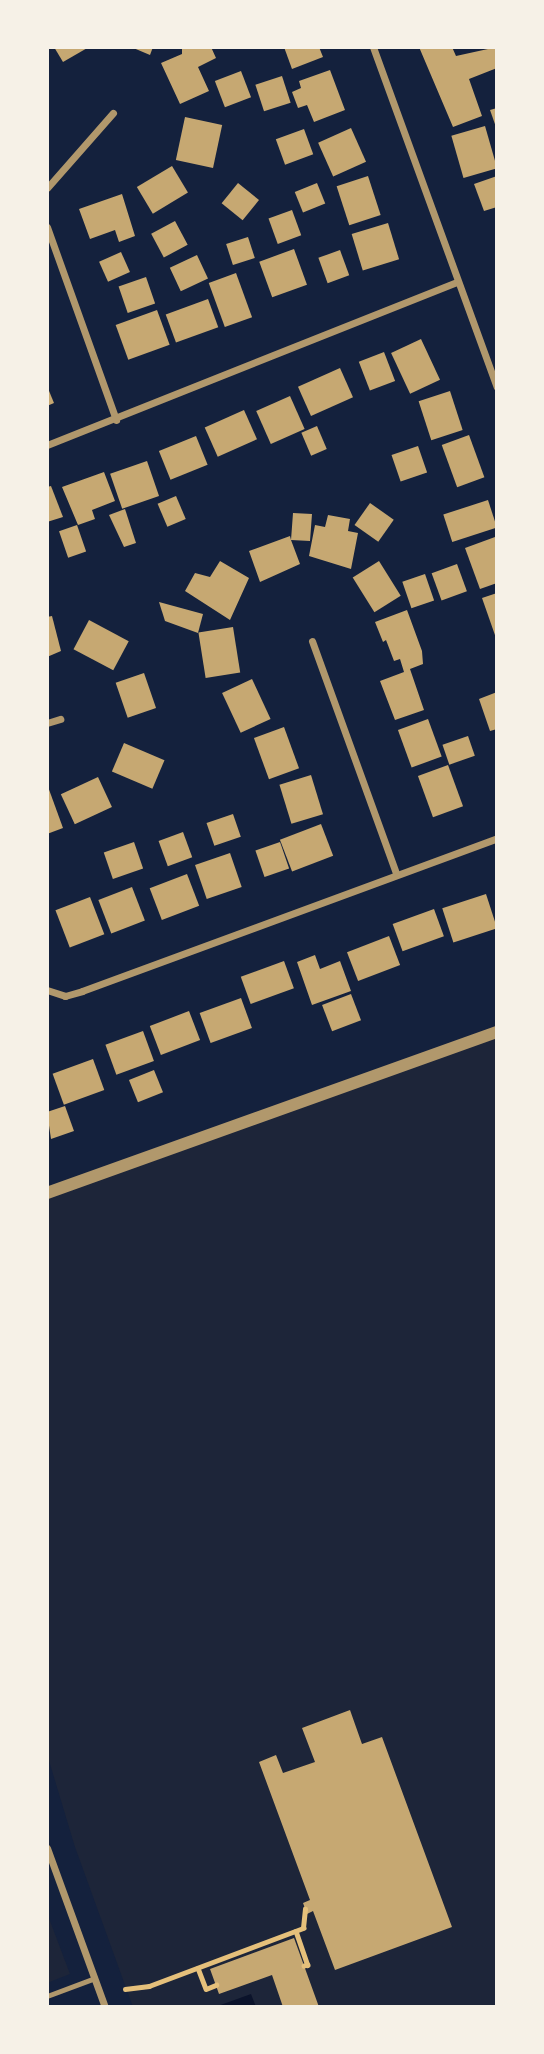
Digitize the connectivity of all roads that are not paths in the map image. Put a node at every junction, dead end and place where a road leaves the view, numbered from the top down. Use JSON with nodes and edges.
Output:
{"nodes":[{"id":1,"x":373,"y":47,"type":"edge"},
{"id":2,"x":113,"y":113,"type":"dead end"},
{"id":3,"x":47,"y":188,"type":"edge"},
{"id":4,"x":47,"y":227,"type":"edge"},
{"id":5,"x":457,"y":282,"type":"junction"},
{"id":6,"x":497,"y":387,"type":"edge"},
{"id":7,"x":116,"y":420,"type":"junction"},
{"id":8,"x":47,"y":445,"type":"edge"},
{"id":9,"x":312,"y":641,"type":"dead end"},
{"id":10,"x":60,"y":719,"type":"dead end"},
{"id":11,"x":47,"y":723,"type":"edge"},
{"id":12,"x":497,"y":838,"type":"edge"},
{"id":13,"x":396,"y":873,"type":"junction"},
{"id":14,"x":47,"y":990,"type":"edge"},
{"id":15,"x":497,"y":1032,"type":"edge"},
{"id":16,"x":47,"y":1193,"type":"edge"},
{"id":17,"x":47,"y":1848,"type":"edge"},
{"id":18,"x":95,"y":1978,"type":"junction"},
{"id":19,"x":47,"y":1996,"type":"edge"},
{"id":20,"x":105,"y":2007,"type":"edge"}],
"edges":[{"from":1,"to":5,"type":"street"},
{"from":2,"to":3,"type":"street"},
{"from":4,"to":7,"type":"street"},
{"from":5,"to":6,"type":"street"},
{"from":5,"to":7,"type":"street"},
{"from":7,"to":8,"type":"street"},
{"from":9,"to":13,"type":"street"},
{"from":10,"to":11,"type":"street"},
{"from":12,"to":13,"type":"street"},
{"from":13,"to":14,"type":"street"},
{"from":15,"to":16,"type":"street"},
{"from":17,"to":18,"type":"street"},
{"from":18,"to":19,"type":"lane"},
{"from":18,"to":20,"type":"street"}]}
